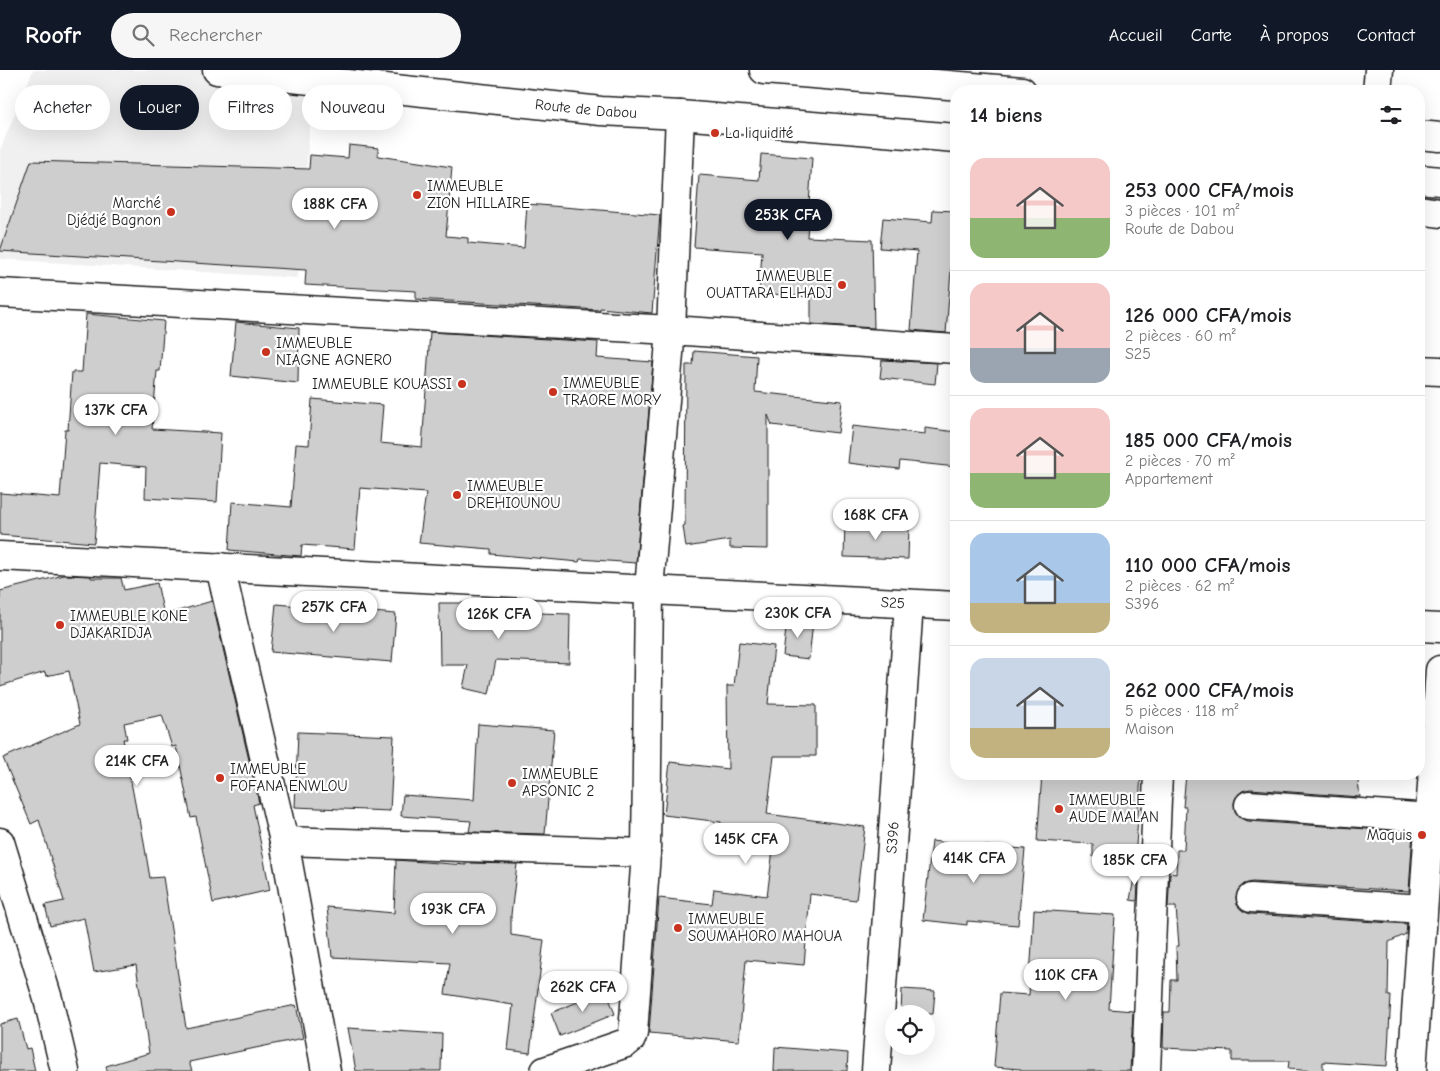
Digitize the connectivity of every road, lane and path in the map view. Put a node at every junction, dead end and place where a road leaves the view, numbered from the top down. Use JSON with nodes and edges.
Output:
{"nodes":[{"id":1,"x":217,"y":70,"type":"edge"},
{"id":2,"x":764,"y":70,"type":"edge"},
{"id":3,"x":1380,"y":70,"type":"edge"},
{"id":4,"x":950,"y":85,"type":"edge"},
{"id":5,"x":1378,"y":85,"type":"edge"},
{"id":6,"x":680,"y":115,"type":"junction"},
{"id":7,"x":1425,"y":136,"type":"edge"},
{"id":8,"x":1440,"y":137,"type":"edge"},
{"id":9,"x":950,"y":138,"type":"edge"},
{"id":10,"x":1425,"y":180,"type":"edge"},
{"id":11,"x":1440,"y":181,"type":"edge"},
{"id":12,"x":1425,"y":211,"type":"edge"},
{"id":13,"x":1440,"y":213,"type":"edge"},
{"id":14,"x":0,"y":293,"type":"edge"},
{"id":15,"x":671,"y":330,"type":"junction"},
{"id":16,"x":950,"y":349,"type":"edge"},
{"id":17,"x":1425,"y":370,"type":"edge"},
{"id":18,"x":1440,"y":371,"type":"edge"},
{"id":19,"x":0,"y":556,"type":"edge"},
{"id":20,"x":220,"y":567,"type":"junction"},
{"id":21,"x":649,"y":589,"type":"junction"},
{"id":22,"x":909,"y":604,"type":"junction"},
{"id":23,"x":950,"y":606,"type":"edge"},
{"id":24,"x":1425,"y":627,"type":"edge"},
{"id":25,"x":1440,"y":628,"type":"edge"},
{"id":26,"x":1440,"y":670,"type":"edge"},
{"id":27,"x":1158,"y":780,"type":"edge"},
{"id":28,"x":1249,"y":805,"type":"dead end"},
{"id":29,"x":1430,"y":818,"type":"junction"},
{"id":30,"x":284,"y":841,"type":"junction"},
{"id":31,"x":0,"y":842,"type":"edge"},
{"id":32,"x":646,"y":853,"type":"junction"},
{"id":33,"x":1250,"y":898,"type":"dead end"},
{"id":34,"x":1423,"y":909,"type":"junction"},
{"id":35,"x":65,"y":1071,"type":"edge"},
{"id":36,"x":326,"y":1071,"type":"edge"},
{"id":37,"x":546,"y":1071,"type":"edge"},
{"id":38,"x":876,"y":1071,"type":"edge"},
{"id":39,"x":1146,"y":1071,"type":"edge"},
{"id":40,"x":1412,"y":1071,"type":"edge"}],
"edges":[{"from":1,"to":6,"type":"street","name":"Route de Dabou"},
{"from":2,"to":4,"type":"street"},
{"from":3,"to":5,"type":"street"},
{"from":6,"to":9,"type":"street","name":"Route de Dabou"},
{"from":6,"to":15,"type":"street"},
{"from":7,"to":8,"type":"street"},
{"from":10,"to":11,"type":"street"},
{"from":12,"to":13,"type":"street"},
{"from":14,"to":15,"type":"street"},
{"from":15,"to":16,"type":"street"},
{"from":15,"to":21,"type":"street"},
{"from":17,"to":18,"type":"street"},
{"from":19,"to":20,"type":"street","name":"S25"},
{"from":20,"to":21,"type":"street","name":"S25"},
{"from":20,"to":30,"type":"street"},
{"from":21,"to":22,"type":"street","name":"S25"},
{"from":21,"to":32,"type":"street"},
{"from":22,"to":23,"type":"street","name":"S25"},
{"from":22,"to":38,"type":"street","name":"S396"},
{"from":24,"to":25,"type":"street"},
{"from":26,"to":29,"type":"street"},
{"from":27,"to":39,"type":"street"},
{"from":28,"to":29,"type":"street"},
{"from":29,"to":34,"type":"street"},
{"from":30,"to":32,"type":"street"},
{"from":30,"to":36,"type":"street"},
{"from":31,"to":35,"type":"street"},
{"from":32,"to":37,"type":"street"},
{"from":33,"to":34,"type":"street"},
{"from":34,"to":40,"type":"street"}]}
